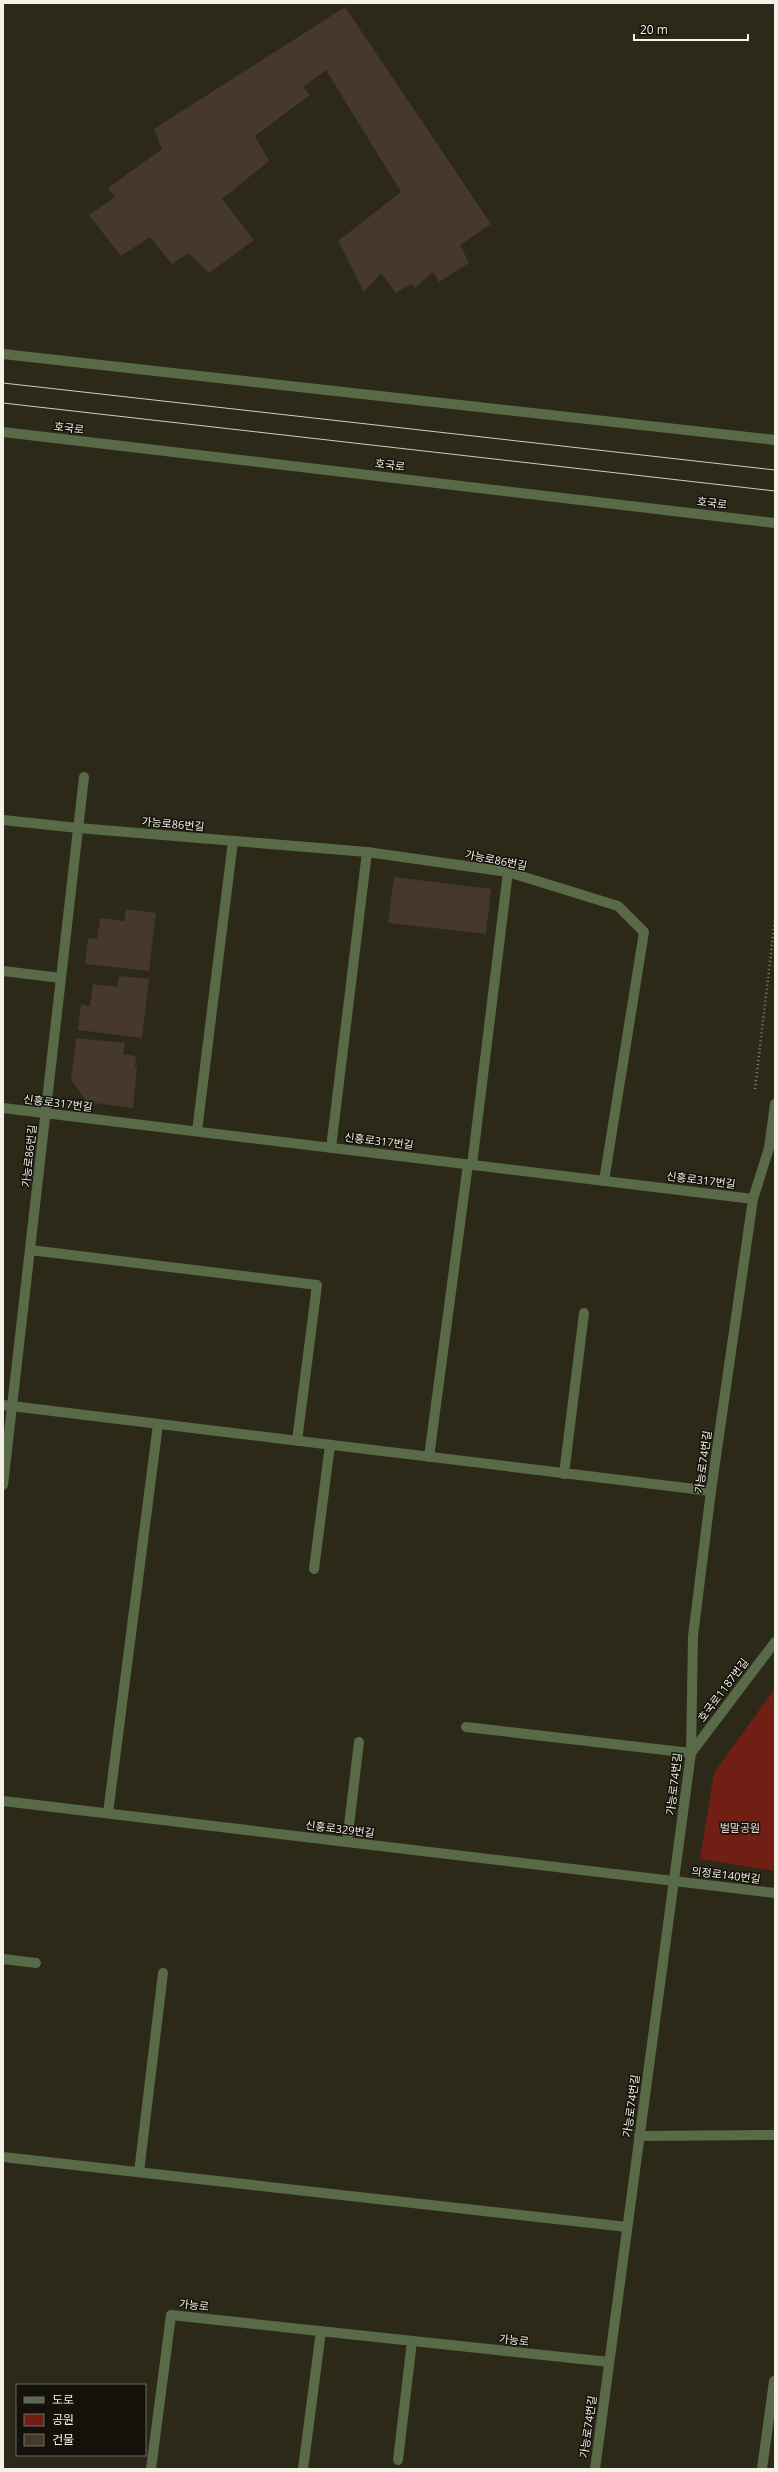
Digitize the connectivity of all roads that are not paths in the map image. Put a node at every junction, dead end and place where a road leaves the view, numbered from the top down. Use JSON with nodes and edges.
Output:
{"nodes":[{"id":1,"x":3,"y":354,"type":"edge"},
{"id":2,"x":3,"y":432,"type":"edge"},
{"id":3,"x":775,"y":440,"type":"edge"},
{"id":4,"x":775,"y":523,"type":"edge"},
{"id":5,"x":84,"y":777,"type":"dead end"},
{"id":6,"x":3,"y":820,"type":"edge"},
{"id":7,"x":78,"y":828,"type":"junction"},
{"id":8,"x":233,"y":841,"type":"junction"},
{"id":9,"x":367,"y":852,"type":"junction"},
{"id":10,"x":508,"y":872,"type":"junction"},
{"id":11,"x":3,"y":971,"type":"edge"},
{"id":12,"x":61,"y":978,"type":"junction"},
{"id":13,"x":775,"y":1104,"type":"edge"},
{"id":14,"x":3,"y":1108,"type":"edge"},
{"id":15,"x":46,"y":1113,"type":"junction"},
{"id":16,"x":197,"y":1131,"type":"junction"},
{"id":17,"x":331,"y":1148,"type":"junction"},
{"id":18,"x":470,"y":1164,"type":"junction"},
{"id":19,"x":604,"y":1180,"type":"junction"},
{"id":20,"x":753,"y":1199,"type":"junction"},
{"id":21,"x":30,"y":1250,"type":"junction"},
{"id":22,"x":584,"y":1313,"type":"dead end"},
{"id":23,"x":8,"y":1406,"type":"edge"},
{"id":24,"x":158,"y":1424,"type":"junction"},
{"id":25,"x":297,"y":1441,"type":"junction"},
{"id":26,"x":330,"y":1445,"type":"junction"},
{"id":27,"x":429,"y":1457,"type":"junction"},
{"id":28,"x":564,"y":1474,"type":"junction"},
{"id":29,"x":3,"y":1485,"type":"edge"},
{"id":30,"x":711,"y":1491,"type":"junction"},
{"id":31,"x":314,"y":1569,"type":"dead end"},
{"id":32,"x":775,"y":1642,"type":"edge"},
{"id":33,"x":466,"y":1727,"type":"dead end"},
{"id":34,"x":359,"y":1742,"type":"dead end"},
{"id":35,"x":691,"y":1753,"type":"junction"},
{"id":36,"x":3,"y":1801,"type":"edge"},
{"id":37,"x":108,"y":1813,"type":"junction"},
{"id":38,"x":348,"y":1842,"type":"junction"},
{"id":39,"x":674,"y":1881,"type":"junction"},
{"id":40,"x":775,"y":1893,"type":"edge"},
{"id":41,"x":3,"y":1959,"type":"edge"},
{"id":42,"x":36,"y":1963,"type":"dead end"},
{"id":43,"x":163,"y":1973,"type":"dead end"},
{"id":44,"x":775,"y":2135,"type":"edge"},
{"id":45,"x":640,"y":2136,"type":"junction"},
{"id":46,"x":3,"y":2157,"type":"edge"},
{"id":47,"x":139,"y":2172,"type":"junction"},
{"id":48,"x":627,"y":2227,"type":"junction"},
{"id":49,"x":321,"y":2331,"type":"junction"},
{"id":50,"x":412,"y":2341,"type":"junction"},
{"id":51,"x":609,"y":2362,"type":"junction"},
{"id":52,"x":774,"y":2381,"type":"dead end"},
{"id":53,"x":398,"y":2460,"type":"dead end"},
{"id":54,"x":151,"y":2469,"type":"edge"},
{"id":55,"x":303,"y":2469,"type":"edge"},
{"id":56,"x":595,"y":2469,"type":"edge"},
{"id":57,"x":762,"y":2469,"type":"edge"}],
"edges":[{"from":1,"to":3,"type":"street"},
{"from":2,"to":4,"type":"street","name":"호국로"},
{"from":5,"to":7,"type":"street","name":"가능로86번길"},
{"from":6,"to":7,"type":"street","name":"가능로86번길"},
{"from":7,"to":8,"type":"street","name":"가능로86번길"},
{"from":7,"to":12,"type":"street","name":"가능로86번길"},
{"from":8,"to":9,"type":"street","name":"가능로86번길"},
{"from":8,"to":16,"type":"street"},
{"from":9,"to":10,"type":"street","name":"가능로86번길"},
{"from":9,"to":17,"type":"street"},
{"from":10,"to":18,"type":"street"},
{"from":10,"to":19,"type":"street","name":"가능로86번길"},
{"from":11,"to":12,"type":"street"},
{"from":12,"to":15,"type":"street","name":"가능로86번길"},
{"from":13,"to":20,"type":"street","name":"가능로74번길"},
{"from":14,"to":15,"type":"street","name":"신흥로317번길"},
{"from":15,"to":16,"type":"street","name":"신흥로317번길"},
{"from":15,"to":21,"type":"street","name":"가능로86번길"},
{"from":16,"to":17,"type":"street","name":"신흥로317번길"},
{"from":17,"to":18,"type":"street","name":"신흥로317번길"},
{"from":18,"to":19,"type":"street","name":"신흥로317번길"},
{"from":18,"to":27,"type":"street"},
{"from":19,"to":20,"type":"street","name":"신흥로317번길"},
{"from":20,"to":30,"type":"street","name":"가능로74번길"},
{"from":21,"to":23,"type":"street","name":"가능로86번길"},
{"from":21,"to":25,"type":"street"},
{"from":22,"to":28,"type":"street"},
{"from":23,"to":24,"type":"street"},
{"from":23,"to":29,"type":"street","name":"가능로86번길"},
{"from":24,"to":25,"type":"street"},
{"from":24,"to":37,"type":"street"},
{"from":25,"to":26,"type":"street"},
{"from":26,"to":27,"type":"street"},
{"from":26,"to":31,"type":"street"},
{"from":27,"to":28,"type":"street"},
{"from":28,"to":30,"type":"street"},
{"from":30,"to":35,"type":"street","name":"가능로74번길"},
{"from":32,"to":35,"type":"street","name":"호국로1187번길"},
{"from":33,"to":35,"type":"street"},
{"from":34,"to":38,"type":"street"},
{"from":35,"to":39,"type":"street","name":"가능로74번길"},
{"from":36,"to":37,"type":"street","name":"신흥로329번길"},
{"from":37,"to":38,"type":"street","name":"신흥로329번길"},
{"from":38,"to":39,"type":"street","name":"신흥로329번길"},
{"from":39,"to":40,"type":"street","name":"의정로140번길"},
{"from":39,"to":45,"type":"street","name":"가능로74번길"},
{"from":41,"to":42,"type":"street"},
{"from":43,"to":47,"type":"street"},
{"from":44,"to":45,"type":"street"},
{"from":45,"to":48,"type":"street","name":"가능로74번길"},
{"from":46,"to":47,"type":"street"},
{"from":47,"to":48,"type":"street"},
{"from":48,"to":51,"type":"street","name":"가능로74번길"},
{"from":49,"to":50,"type":"street","name":"가능로"},
{"from":49,"to":54,"type":"street","name":"가능로"},
{"from":49,"to":55,"type":"street"},
{"from":50,"to":51,"type":"street","name":"가능로"},
{"from":50,"to":53,"type":"street"},
{"from":51,"to":56,"type":"street","name":"가능로74번길"},
{"from":52,"to":57,"type":"street"}]}
